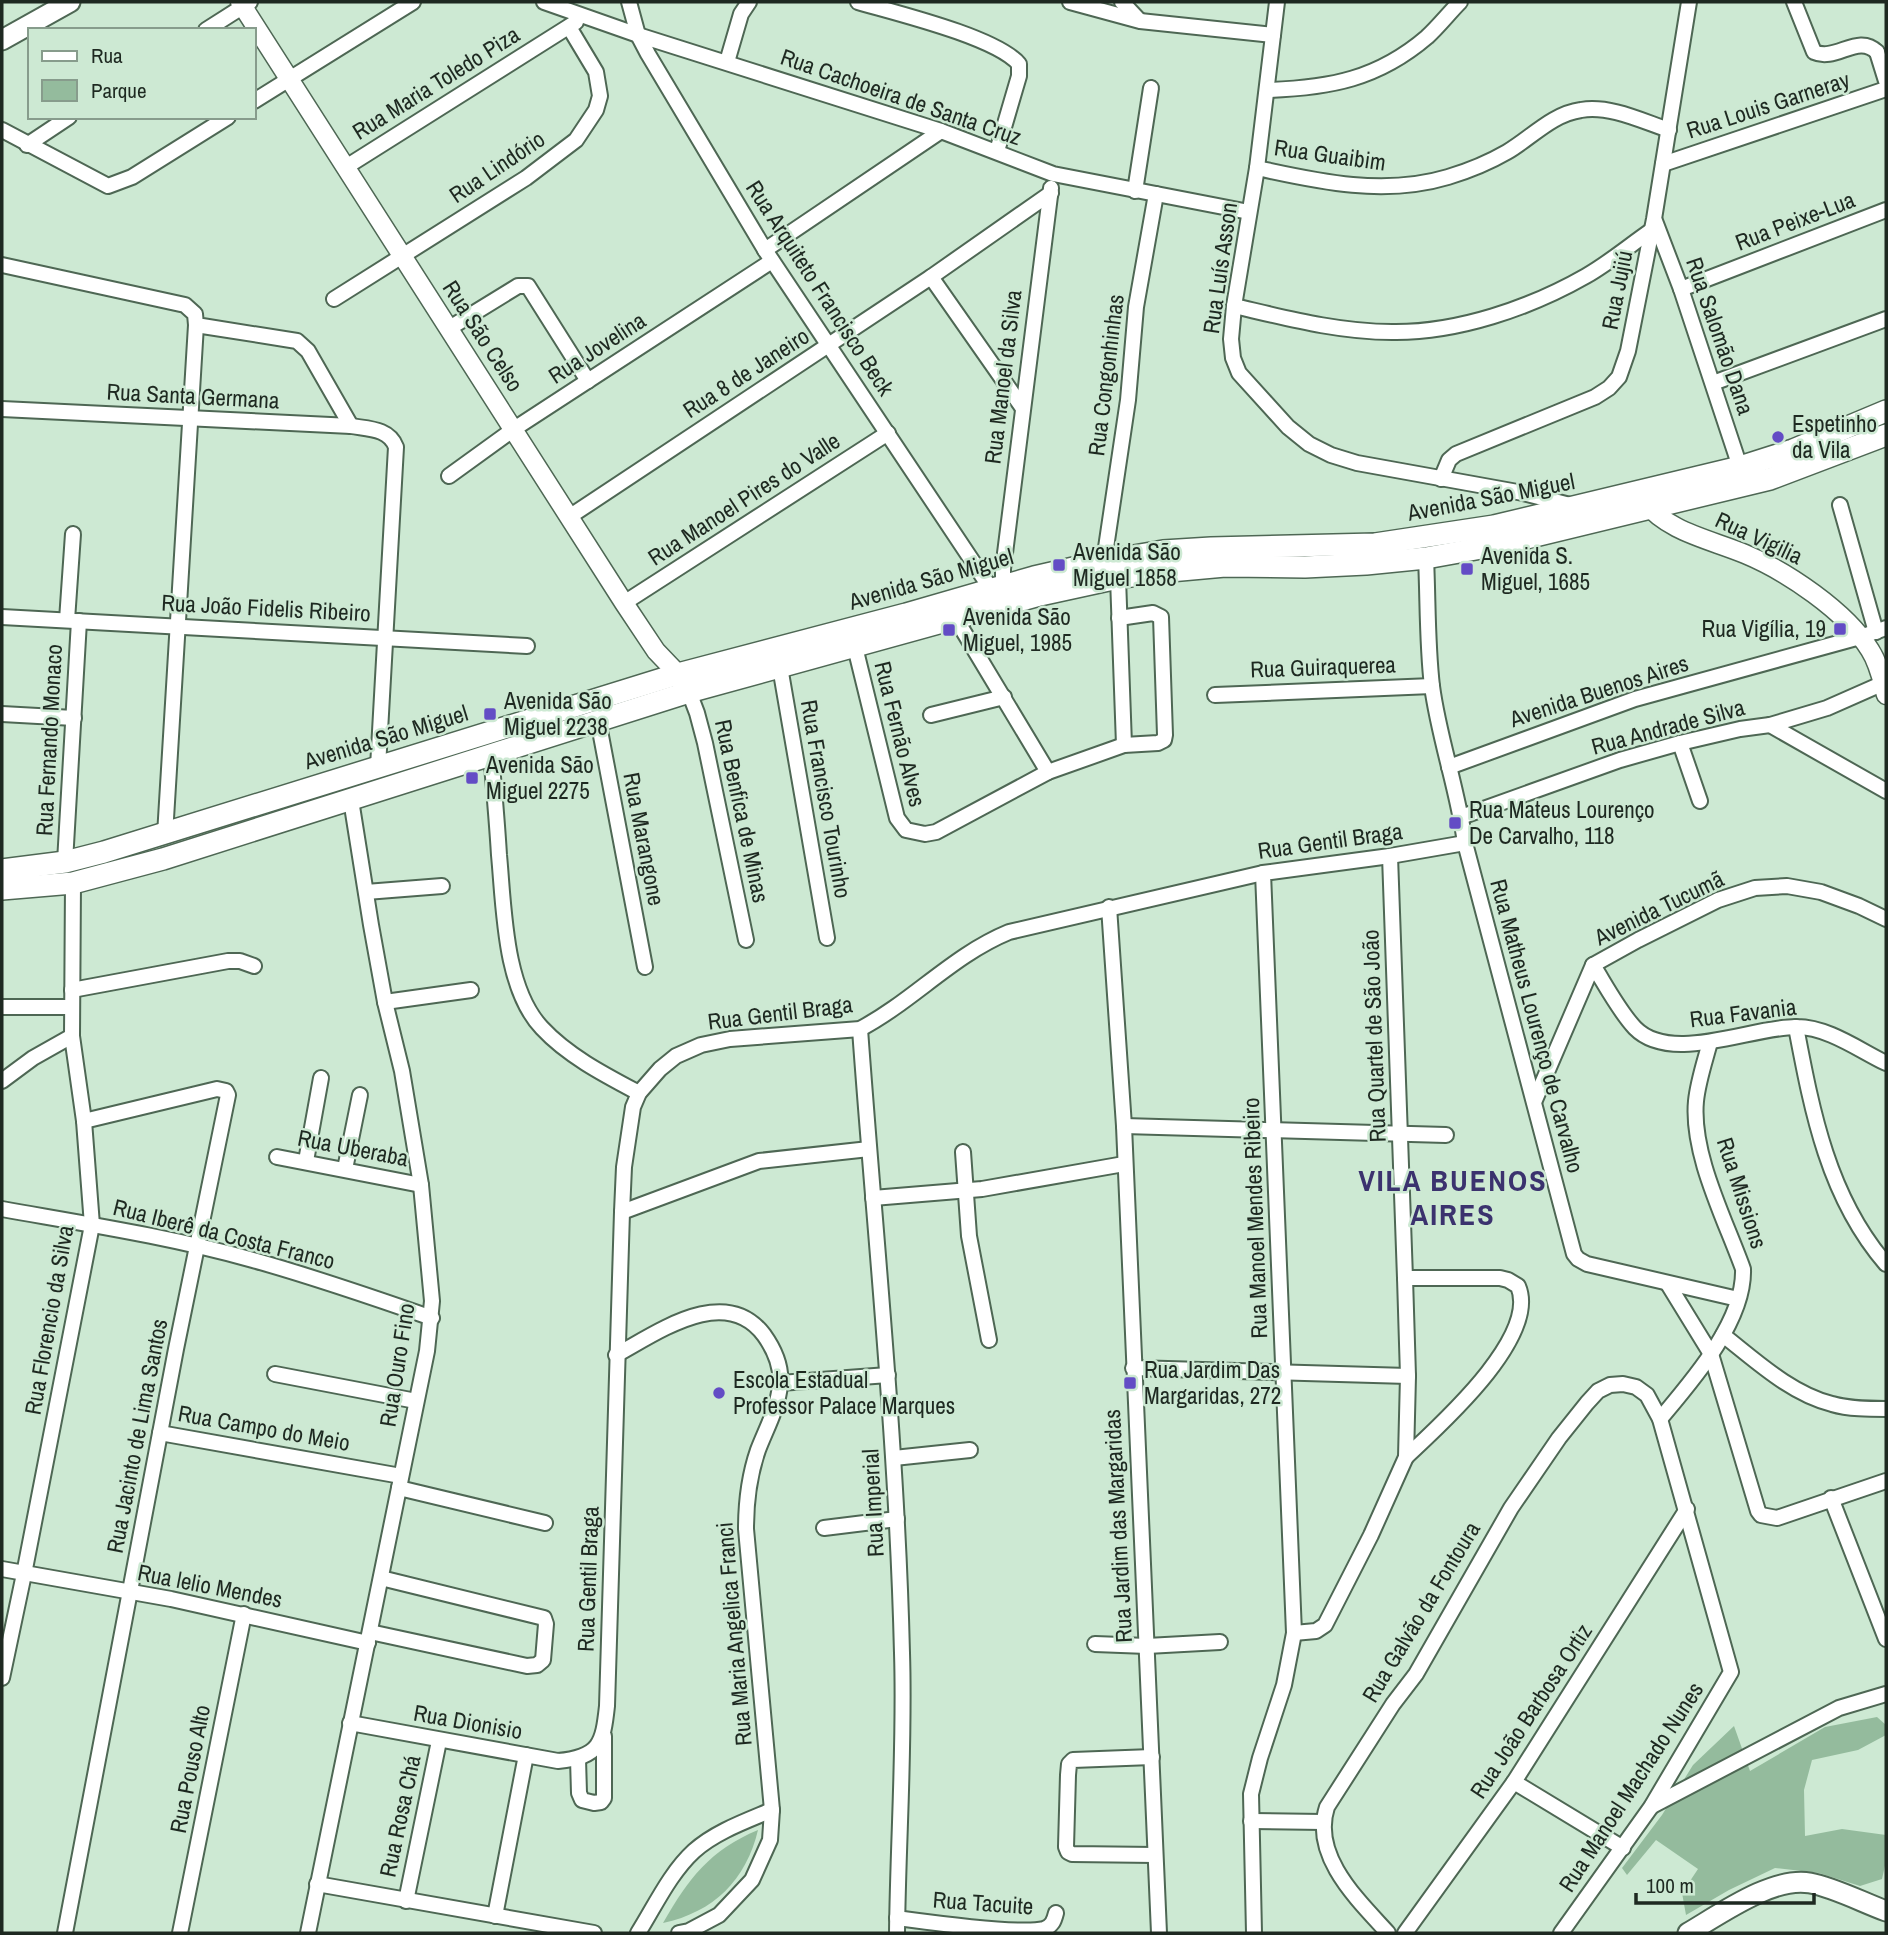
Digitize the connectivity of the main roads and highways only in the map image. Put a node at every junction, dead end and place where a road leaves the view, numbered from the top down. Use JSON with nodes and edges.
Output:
{"nodes":[{"id":1,"x":70,"y":2,"type":"edge"},
{"id":2,"x":2,"y":40,"type":"edge"},
{"id":3,"x":1886,"y":411,"type":"edge"},
{"id":4,"x":1886,"y":435,"type":"edge"},
{"id":5,"x":1644,"y":500,"type":"junction"},
{"id":6,"x":2,"y":870,"type":"edge"},
{"id":7,"x":2,"y":889,"type":"edge"},
{"id":8,"x":1885,"y":1905,"type":"edge"},
{"id":9,"x":1688,"y":1933,"type":"edge"}],
"edges":[{"from":1,"to":2,"type":"main road"},
{"from":3,"to":5,"type":"main road","name":"Avenida São Miguel"},
{"from":4,"to":5,"type":"main road","name":"Avenida São Miguel"},
{"from":5,"to":6,"type":"main road","name":"Avenida São Miguel"},
{"from":5,"to":7,"type":"main road","name":"Avenida São Miguel"},
{"from":8,"to":9,"type":"main road"}]}
